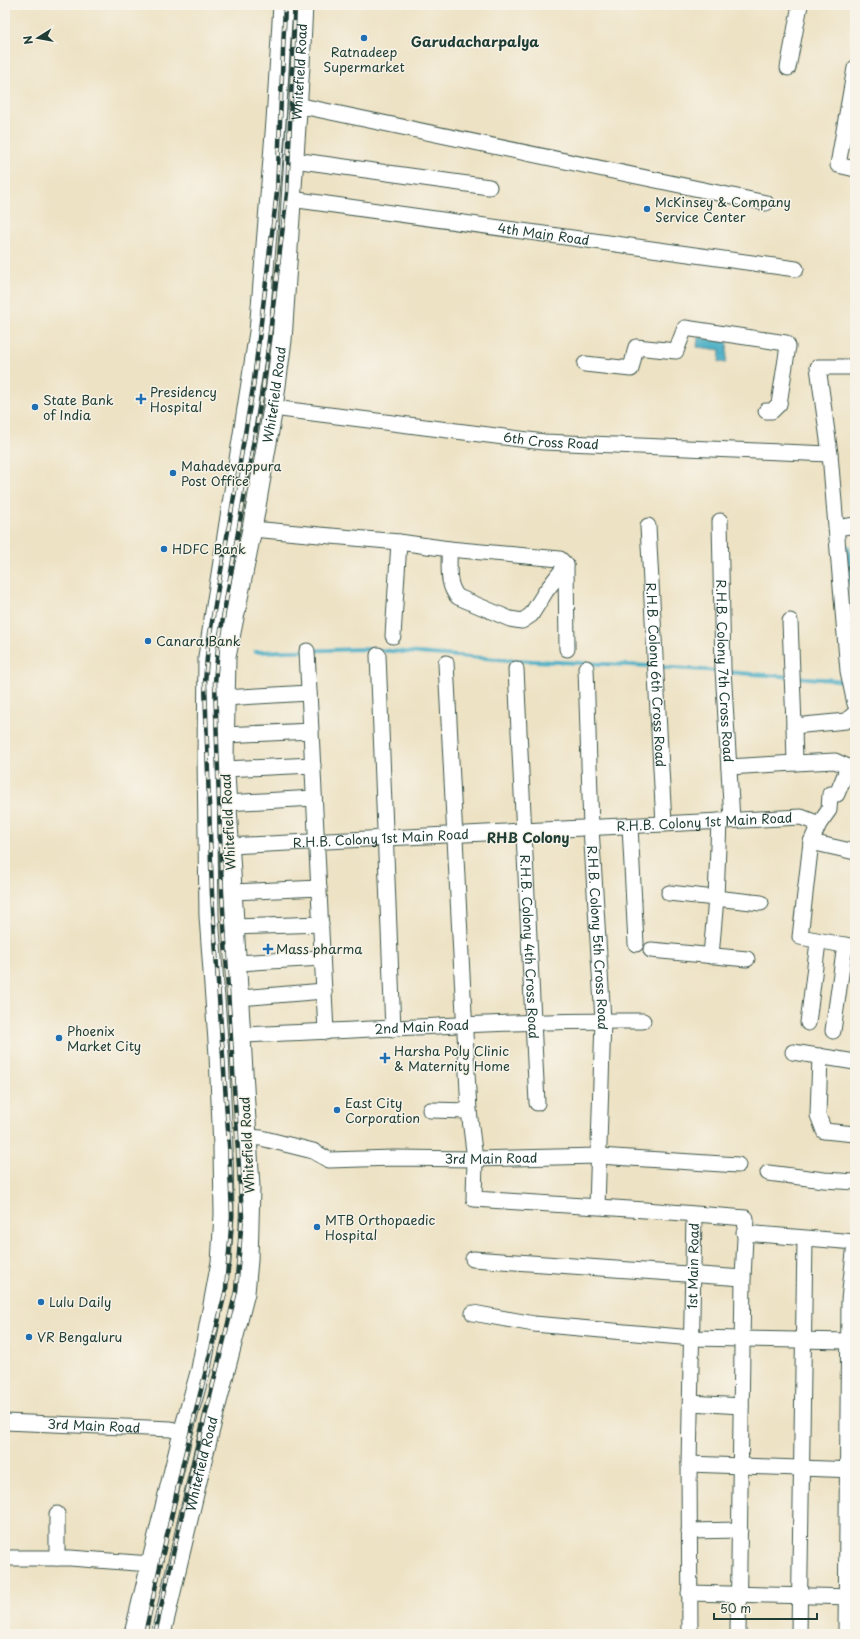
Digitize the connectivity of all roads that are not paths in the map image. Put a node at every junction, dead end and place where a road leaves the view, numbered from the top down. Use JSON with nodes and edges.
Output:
{"nodes":[{"id":1,"x":282,"y":5,"type":"edge"},
{"id":2,"x":303,"y":5,"type":"edge"},
{"id":3,"x":800,"y":5,"type":"edge"},
{"id":4,"x":788,"y":68,"type":"dead end"},
{"id":5,"x":855,"y":68,"type":"edge"},
{"id":6,"x":298,"y":105,"type":"junction"},
{"id":7,"x":849,"y":131,"type":"edge"},
{"id":8,"x":294,"y":160,"type":"junction"},
{"id":9,"x":855,"y":169,"type":"edge"},
{"id":10,"x":489,"y":186,"type":"dead end"},
{"id":11,"x":291,"y":198,"type":"junction"},
{"id":12,"x":766,"y":203,"type":"dead end"},
{"id":13,"x":796,"y":269,"type":"dead end"},
{"id":14,"x":585,"y":364,"type":"dead end"},
{"id":15,"x":855,"y":367,"type":"edge"},
{"id":16,"x":273,"y":408,"type":"junction"},
{"id":17,"x":766,"y":411,"type":"dead end"},
{"id":18,"x":830,"y":454,"type":"junction"},
{"id":19,"x":720,"y":521,"type":"dead end"},
{"id":20,"x":855,"y":525,"type":"edge"},
{"id":21,"x":648,"y":526,"type":"dead end"},
{"id":22,"x":837,"y":528,"type":"junction"},
{"id":23,"x":250,"y":538,"type":"junction"},
{"id":24,"x":399,"y":542,"type":"junction"},
{"id":25,"x":226,"y":543,"type":"junction"},
{"id":26,"x":449,"y":549,"type":"junction"},
{"id":27,"x":566,"y":565,"type":"junction"},
{"id":28,"x":790,"y":621,"type":"dead end"},
{"id":29,"x":393,"y":636,"type":"dead end"},
{"id":30,"x":567,"y":649,"type":"dead end"},
{"id":31,"x":307,"y":651,"type":"dead end"},
{"id":32,"x":378,"y":655,"type":"dead end"},
{"id":33,"x":446,"y":663,"type":"dead end"},
{"id":34,"x":586,"y":668,"type":"dead end"},
{"id":35,"x":516,"y":669,"type":"dead end"},
{"id":36,"x":309,"y":693,"type":"junction"},
{"id":37,"x":225,"y":698,"type":"junction"},
{"id":38,"x":855,"y":704,"type":"edge"},
{"id":39,"x":855,"y":713,"type":"edge"},
{"id":40,"x":794,"y":726,"type":"junction"},
{"id":41,"x":311,"y":731,"type":"junction"},
{"id":42,"x":225,"y":735,"type":"junction"},
{"id":43,"x":795,"y":763,"type":"junction"},
{"id":44,"x":313,"y":765,"type":"junction"},
{"id":45,"x":729,"y":767,"type":"junction"},
{"id":46,"x":225,"y":769,"type":"junction"},
{"id":47,"x":852,"y":769,"type":"edge"},
{"id":48,"x":314,"y":798,"type":"junction"},
{"id":49,"x":226,"y":803,"type":"junction"},
{"id":50,"x":726,"y":821,"type":"junction"},
{"id":51,"x":664,"y":824,"type":"junction"},
{"id":52,"x":819,"y":824,"type":"junction"},
{"id":53,"x":630,"y":826,"type":"junction"},
{"id":54,"x":591,"y":828,"type":"junction"},
{"id":55,"x":524,"y":831,"type":"junction"},
{"id":56,"x":454,"y":835,"type":"junction"},
{"id":57,"x":385,"y":838,"type":"junction"},
{"id":58,"x":316,"y":842,"type":"junction"},
{"id":59,"x":812,"y":842,"type":"junction"},
{"id":60,"x":228,"y":846,"type":"junction"},
{"id":61,"x":855,"y":852,"type":"edge"},
{"id":62,"x":319,"y":888,"type":"junction"},
{"id":63,"x":232,"y":892,"type":"junction"},
{"id":64,"x":669,"y":893,"type":"dead end"},
{"id":65,"x":716,"y":898,"type":"junction"},
{"id":66,"x":761,"y":903,"type":"dead end"},
{"id":67,"x":320,"y":924,"type":"junction"},
{"id":68,"x":235,"y":927,"type":"junction"},
{"id":69,"x":818,"y":942,"type":"junction"},
{"id":70,"x":636,"y":944,"type":"dead end"},
{"id":71,"x":850,"y":946,"type":"edge"},
{"id":72,"x":651,"y":950,"type":"dead end"},
{"id":73,"x":711,"y":956,"type":"junction"},
{"id":74,"x":322,"y":958,"type":"junction"},
{"id":75,"x":747,"y":959,"type":"dead end"},
{"id":76,"x":238,"y":964,"type":"junction"},
{"id":77,"x":324,"y":991,"type":"junction"},
{"id":78,"x":240,"y":998,"type":"junction"},
{"id":79,"x":603,"y":1020,"type":"junction"},
{"id":80,"x":644,"y":1020,"type":"dead end"},
{"id":81,"x":533,"y":1021,"type":"junction"},
{"id":82,"x":808,"y":1023,"type":"dead end"},
{"id":83,"x":464,"y":1026,"type":"junction"},
{"id":84,"x":393,"y":1029,"type":"junction"},
{"id":85,"x":833,"y":1031,"type":"dead end"},
{"id":86,"x":326,"y":1032,"type":"junction"},
{"id":87,"x":241,"y":1035,"type":"junction"},
{"id":88,"x":793,"y":1052,"type":"dead end"},
{"id":89,"x":820,"y":1056,"type":"junction"},
{"id":90,"x":855,"y":1062,"type":"edge"},
{"id":91,"x":537,"y":1103,"type":"dead end"},
{"id":92,"x":430,"y":1110,"type":"dead end"},
{"id":93,"x":469,"y":1111,"type":"junction"},
{"id":94,"x":855,"y":1134,"type":"edge"},
{"id":95,"x":247,"y":1137,"type":"junction"},
{"id":96,"x":599,"y":1156,"type":"junction"},
{"id":97,"x":475,"y":1159,"type":"junction"},
{"id":98,"x":738,"y":1165,"type":"dead end"},
{"id":99,"x":768,"y":1173,"type":"dead end"},
{"id":100,"x":855,"y":1182,"type":"edge"},
{"id":101,"x":597,"y":1206,"type":"junction"},
{"id":102,"x":694,"y":1215,"type":"junction"},
{"id":103,"x":744,"y":1233,"type":"junction"},
{"id":104,"x":805,"y":1239,"type":"junction"},
{"id":105,"x":855,"y":1243,"type":"edge"},
{"id":106,"x":473,"y":1258,"type":"dead end"},
{"id":107,"x":693,"y":1274,"type":"junction"},
{"id":108,"x":743,"y":1278,"type":"junction"},
{"id":109,"x":473,"y":1313,"type":"dead end"},
{"id":110,"x":692,"y":1338,"type":"junction"},
{"id":111,"x":742,"y":1339,"type":"junction"},
{"id":112,"x":804,"y":1340,"type":"junction"},
{"id":113,"x":848,"y":1341,"type":"junction"},
{"id":114,"x":691,"y":1403,"type":"junction"},
{"id":115,"x":741,"y":1406,"type":"junction"},
{"id":116,"x":5,"y":1422,"type":"edge"},
{"id":117,"x":183,"y":1433,"type":"junction"},
{"id":118,"x":689,"y":1464,"type":"junction"},
{"id":119,"x":740,"y":1466,"type":"junction"},
{"id":120,"x":801,"y":1468,"type":"junction"},
{"id":121,"x":851,"y":1470,"type":"edge"},
{"id":122,"x":57,"y":1514,"type":"dead end"},
{"id":123,"x":740,"y":1530,"type":"junction"},
{"id":124,"x":689,"y":1531,"type":"junction"},
{"id":125,"x":5,"y":1558,"type":"edge"},
{"id":126,"x":57,"y":1558,"type":"junction"},
{"id":127,"x":150,"y":1564,"type":"junction"},
{"id":128,"x":689,"y":1593,"type":"junction"},
{"id":129,"x":739,"y":1595,"type":"junction"},
{"id":130,"x":799,"y":1596,"type":"junction"},
{"id":131,"x":850,"y":1597,"type":"edge"},
{"id":132,"x":134,"y":1634,"type":"edge"},
{"id":133,"x":161,"y":1634,"type":"edge"},
{"id":134,"x":690,"y":1634,"type":"edge"},
{"id":135,"x":738,"y":1634,"type":"edge"},
{"id":136,"x":799,"y":1634,"type":"edge"},
{"id":137,"x":846,"y":1634,"type":"edge"}],
"edges":[{"from":1,"to":25,"type":"main road","name":"Whitefield Road"},
{"from":2,"to":6,"type":"main road","name":"Whitefield Road"},
{"from":3,"to":4,"type":"street"},
{"from":5,"to":7,"type":"street"},
{"from":6,"to":8,"type":"main road","name":"Whitefield Road"},
{"from":6,"to":12,"type":"street"},
{"from":7,"to":9,"type":"street"},
{"from":8,"to":10,"type":"street"},
{"from":8,"to":11,"type":"main road","name":"Whitefield Road"},
{"from":11,"to":13,"type":"street","name":"4th Main Road"},
{"from":11,"to":16,"type":"main road","name":"Whitefield Road"},
{"from":14,"to":17,"type":"street"},
{"from":15,"to":18,"type":"street"},
{"from":16,"to":18,"type":"street","name":"6th Cross Road"},
{"from":16,"to":23,"type":"main road","name":"Whitefield Road"},
{"from":18,"to":22,"type":"street"},
{"from":19,"to":45,"type":"street","name":"R.H.B. Colony 7th Cross Road"},
{"from":20,"to":22,"type":"street"},
{"from":21,"to":51,"type":"street","name":"R.H.B. Colony 6th Cross Road"},
{"from":22,"to":38,"type":"street"},
{"from":23,"to":24,"type":"street"},
{"from":23,"to":25,"type":"main road"},
{"from":23,"to":37,"type":"main road","name":"Whitefield Road"},
{"from":24,"to":26,"type":"street"},
{"from":24,"to":29,"type":"street"},
{"from":25,"to":117,"type":"main road","name":"Whitefield Road"},
{"from":26,"to":27,"type":"street"},
{"from":26,"to":27,"type":"street"},
{"from":27,"to":30,"type":"street"},
{"from":28,"to":40,"type":"street"},
{"from":31,"to":36,"type":"street"},
{"from":32,"to":57,"type":"street"},
{"from":33,"to":56,"type":"street"},
{"from":34,"to":54,"type":"street","name":"R.H.B. Colony 5th Cross Road"},
{"from":35,"to":55,"type":"street","name":"R.H.B. Colony 4th Cross Road"},
{"from":36,"to":37,"type":"street"},
{"from":36,"to":41,"type":"street"},
{"from":37,"to":42,"type":"main road","name":"Whitefield Road"},
{"from":39,"to":40,"type":"street"},
{"from":40,"to":43,"type":"street"},
{"from":41,"to":42,"type":"street"},
{"from":41,"to":44,"type":"street"},
{"from":42,"to":46,"type":"main road","name":"Whitefield Road"},
{"from":43,"to":45,"type":"street"},
{"from":43,"to":47,"type":"street"},
{"from":44,"to":46,"type":"street"},
{"from":44,"to":48,"type":"street"},
{"from":45,"to":50,"type":"street","name":"R.H.B. Colony 7th Cross Road"},
{"from":46,"to":49,"type":"main road","name":"Whitefield Road"},
{"from":47,"to":52,"type":"street"},
{"from":48,"to":49,"type":"street"},
{"from":48,"to":58,"type":"street"},
{"from":49,"to":60,"type":"main road","name":"Whitefield Road"},
{"from":50,"to":51,"type":"street","name":"R.H.B. Colony 1st Main Road"},
{"from":50,"to":52,"type":"street","name":"R.H.B. Colony 1st Main Road"},
{"from":50,"to":65,"type":"street","name":"R.H.B. Colony 7th Cross Road"},
{"from":51,"to":53,"type":"street","name":"R.H.B. Colony 1st Main Road"},
{"from":52,"to":59,"type":"street"},
{"from":53,"to":54,"type":"street","name":"R.H.B. Colony 1st Main Road"},
{"from":53,"to":70,"type":"street"},
{"from":54,"to":55,"type":"street","name":"R.H.B. Colony 1st Main Road"},
{"from":54,"to":79,"type":"street","name":"R.H.B. Colony 5th Cross Road"},
{"from":55,"to":56,"type":"street","name":"R.H.B. Colony 1st Main Road"},
{"from":55,"to":81,"type":"street","name":"R.H.B. Colony 4th Cross Road"},
{"from":56,"to":57,"type":"street","name":"R.H.B. Colony 1st Main Road"},
{"from":56,"to":83,"type":"street"},
{"from":57,"to":58,"type":"street","name":"R.H.B. Colony 1st Main Road"},
{"from":57,"to":84,"type":"street"},
{"from":58,"to":60,"type":"street","name":"R.H.B. Colony 1st Main Road"},
{"from":58,"to":62,"type":"street"},
{"from":59,"to":61,"type":"street"},
{"from":59,"to":69,"type":"street"},
{"from":60,"to":63,"type":"main road","name":"Whitefield Road"},
{"from":62,"to":63,"type":"street"},
{"from":62,"to":67,"type":"street"},
{"from":63,"to":68,"type":"main road","name":"Whitefield Road"},
{"from":64,"to":65,"type":"street"},
{"from":65,"to":66,"type":"street"},
{"from":65,"to":73,"type":"street","name":"R.H.B. Colony 7th Cross Road"},
{"from":67,"to":68,"type":"street"},
{"from":67,"to":74,"type":"street"},
{"from":68,"to":76,"type":"main road","name":"Whitefield Road"},
{"from":69,"to":71,"type":"street"},
{"from":69,"to":82,"type":"street"},
{"from":71,"to":85,"type":"street"},
{"from":72,"to":73,"type":"street"},
{"from":73,"to":75,"type":"street"},
{"from":74,"to":76,"type":"street"},
{"from":74,"to":77,"type":"street"},
{"from":76,"to":78,"type":"main road","name":"Whitefield Road"},
{"from":77,"to":78,"type":"street"},
{"from":77,"to":86,"type":"street"},
{"from":78,"to":87,"type":"main road","name":"Whitefield Road"},
{"from":79,"to":80,"type":"street","name":"2nd Main Road"},
{"from":79,"to":81,"type":"street","name":"2nd Main Road"},
{"from":79,"to":96,"type":"street","name":"R.H.B. Colony 5th Cross Road"},
{"from":81,"to":83,"type":"street","name":"2nd Main Road"},
{"from":81,"to":91,"type":"street","name":"R.H.B. Colony 4th Cross Road"},
{"from":83,"to":84,"type":"street","name":"2nd Main Road"},
{"from":83,"to":93,"type":"street"},
{"from":84,"to":86,"type":"street","name":"2nd Main Road"},
{"from":86,"to":87,"type":"street","name":"2nd Main Road"},
{"from":87,"to":95,"type":"main road","name":"Whitefield Road"},
{"from":88,"to":89,"type":"street"},
{"from":89,"to":90,"type":"street"},
{"from":89,"to":94,"type":"street"},
{"from":92,"to":93,"type":"street"},
{"from":93,"to":97,"type":"street"},
{"from":95,"to":97,"type":"street","name":"3rd Main Road"},
{"from":95,"to":133,"type":"main road","name":"Whitefield Road"},
{"from":96,"to":97,"type":"street","name":"3rd Main Road"},
{"from":96,"to":98,"type":"street","name":"3rd Main Road"},
{"from":96,"to":101,"type":"street","name":"R.H.B. Colony 5th Cross Road"},
{"from":97,"to":101,"type":"street"},
{"from":99,"to":100,"type":"street"},
{"from":101,"to":102,"type":"street"},
{"from":102,"to":103,"type":"street","name":"1st Main Road"},
{"from":102,"to":107,"type":"street","name":"1st Main Road"},
{"from":103,"to":104,"type":"street"},
{"from":103,"to":108,"type":"street"},
{"from":104,"to":105,"type":"street"},
{"from":104,"to":112,"type":"street"},
{"from":105,"to":113,"type":"street"},
{"from":106,"to":107,"type":"street"},
{"from":107,"to":108,"type":"street"},
{"from":107,"to":110,"type":"street","name":"1st Main Road"},
{"from":108,"to":111,"type":"street"},
{"from":109,"to":110,"type":"street"},
{"from":110,"to":111,"type":"street"},
{"from":110,"to":114,"type":"street","name":"1st Main Road"},
{"from":111,"to":112,"type":"street"},
{"from":111,"to":115,"type":"street"},
{"from":112,"to":113,"type":"street"},
{"from":112,"to":120,"type":"street"},
{"from":113,"to":121,"type":"street"},
{"from":114,"to":115,"type":"street"},
{"from":114,"to":118,"type":"street","name":"1st Main Road"},
{"from":115,"to":119,"type":"street"},
{"from":116,"to":117,"type":"street","name":"3rd Main Road"},
{"from":117,"to":127,"type":"main road","name":"Whitefield Road"},
{"from":118,"to":119,"type":"street"},
{"from":118,"to":124,"type":"street","name":"1st Main Road"},
{"from":119,"to":120,"type":"street"},
{"from":119,"to":123,"type":"street"},
{"from":120,"to":121,"type":"street"},
{"from":120,"to":130,"type":"street"},
{"from":121,"to":131,"type":"street"},
{"from":122,"to":126,"type":"street"},
{"from":123,"to":124,"type":"street"},
{"from":123,"to":129,"type":"street"},
{"from":124,"to":128,"type":"street","name":"1st Main Road"},
{"from":125,"to":126,"type":"street"},
{"from":126,"to":127,"type":"street"},
{"from":127,"to":132,"type":"main road","name":"Whitefield Road"},
{"from":128,"to":129,"type":"street"},
{"from":128,"to":134,"type":"street","name":"1st Main Road"},
{"from":129,"to":130,"type":"street"},
{"from":129,"to":135,"type":"street"},
{"from":130,"to":131,"type":"street"},
{"from":130,"to":136,"type":"street"},
{"from":131,"to":137,"type":"street"}]}
